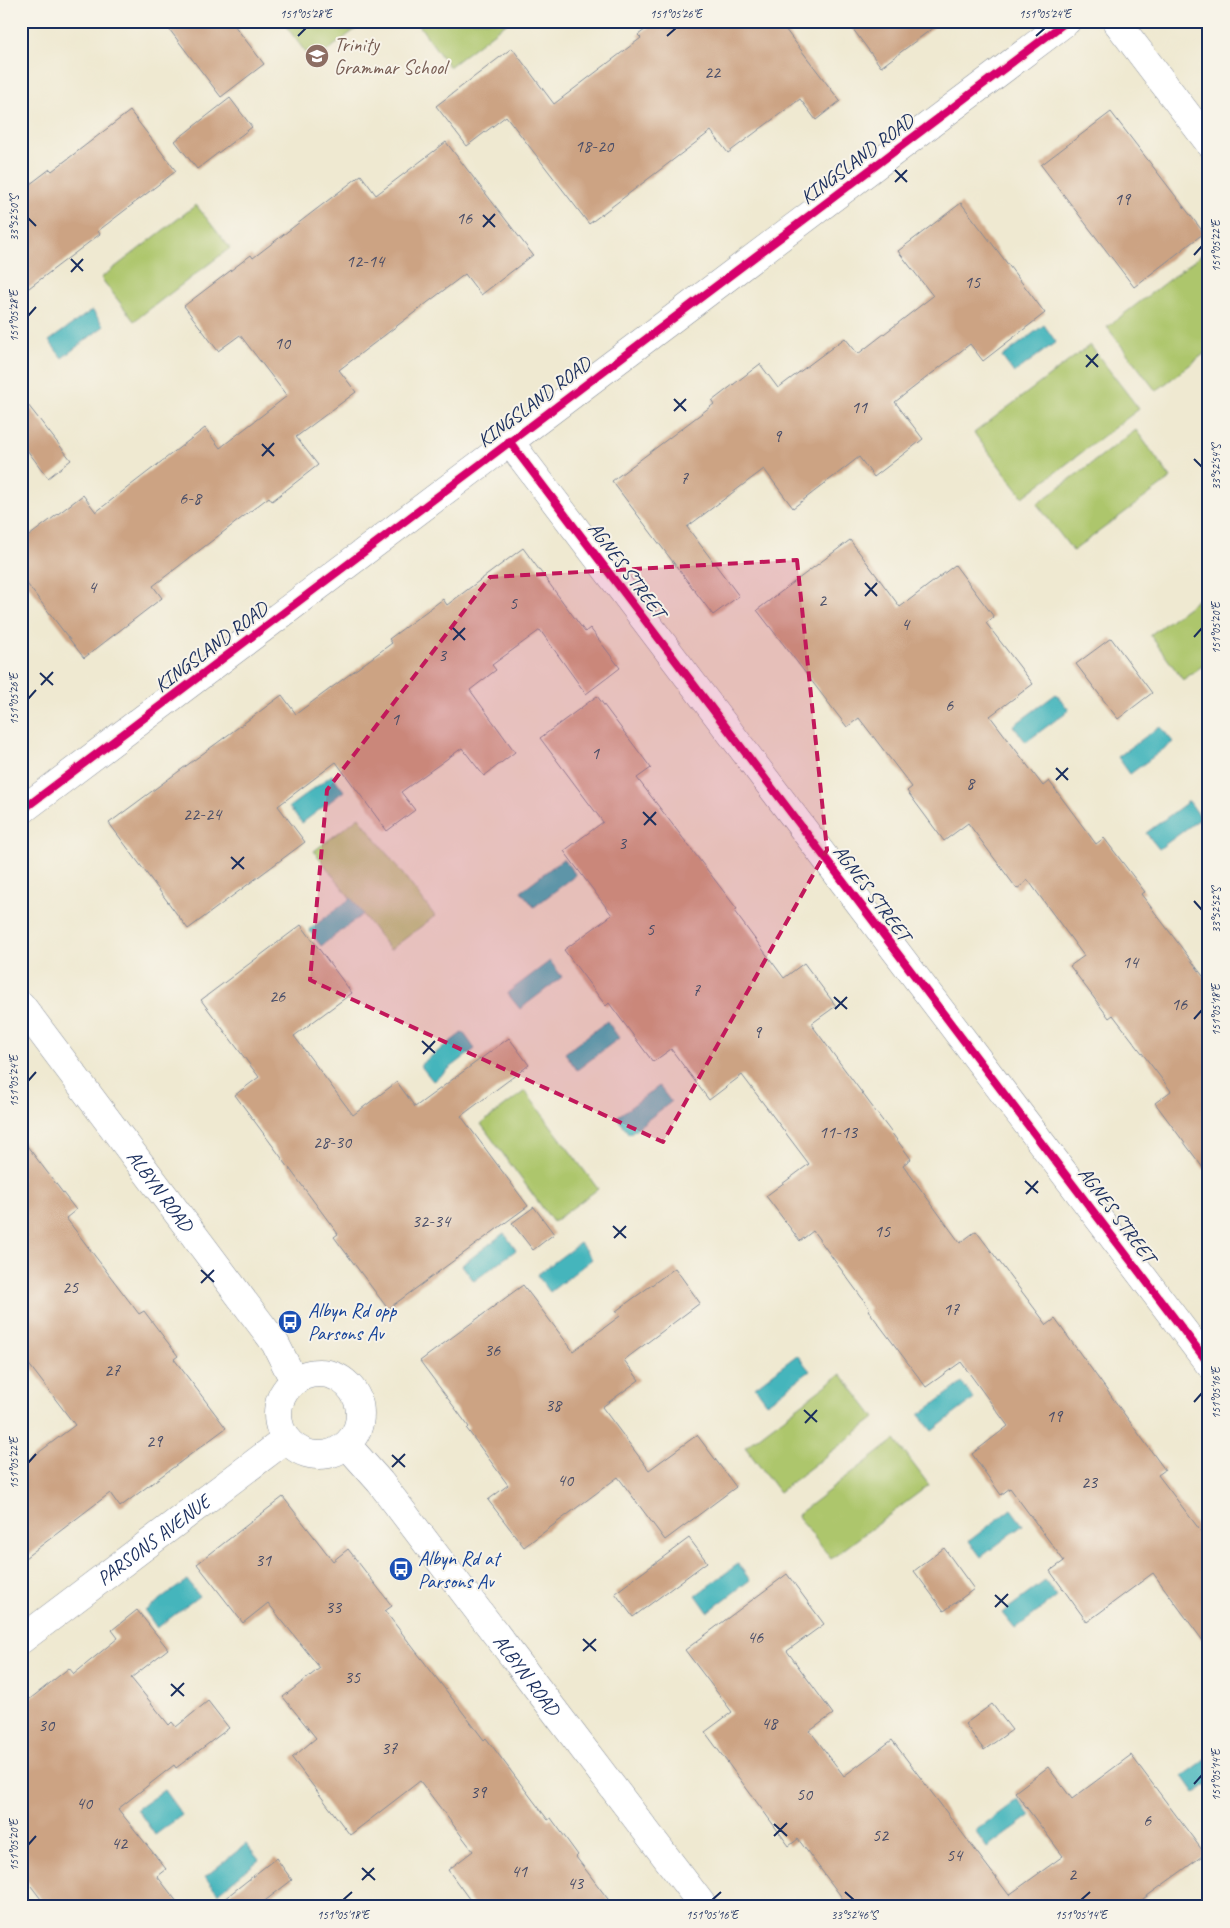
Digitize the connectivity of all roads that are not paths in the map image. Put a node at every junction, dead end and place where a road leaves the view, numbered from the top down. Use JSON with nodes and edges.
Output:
{"nodes":[{"id":1,"x":1067,"y":21,"type":"edge"},
{"id":2,"x":1116,"y":21,"type":"edge"},
{"id":3,"x":1209,"y":143,"type":"edge"},
{"id":4,"x":509,"y":441,"type":"junction"},
{"id":5,"x":21,"y":811,"type":"edge"},
{"id":6,"x":21,"y":1005,"type":"edge"},
{"id":7,"x":1209,"y":1364,"type":"edge"},
{"id":8,"x":294,"y":1381,"type":"junction"},
{"id":9,"x":286,"y":1440,"type":"junction"},
{"id":10,"x":347,"y":1446,"type":"junction"},
{"id":11,"x":21,"y":1640,"type":"edge"},
{"id":12,"x":704,"y":1907,"type":"edge"}],
"edges":[{"from":1,"to":4,"type":"street","name":"KINGSLAND ROAD"},
{"from":2,"to":3,"type":"street"},
{"from":4,"to":5,"type":"street","name":"KINGSLAND ROAD"},
{"from":4,"to":7,"type":"street","name":"AGNES STREET"},
{"from":6,"to":8,"type":"street","name":"ALBYN ROAD"},
{"from":8,"to":9,"type":"street"},
{"from":8,"to":10,"type":"street"},
{"from":9,"to":10,"type":"street"},
{"from":9,"to":11,"type":"street","name":"PARSONS AVENUE"},
{"from":10,"to":12,"type":"street","name":"ALBYN ROAD"}]}
